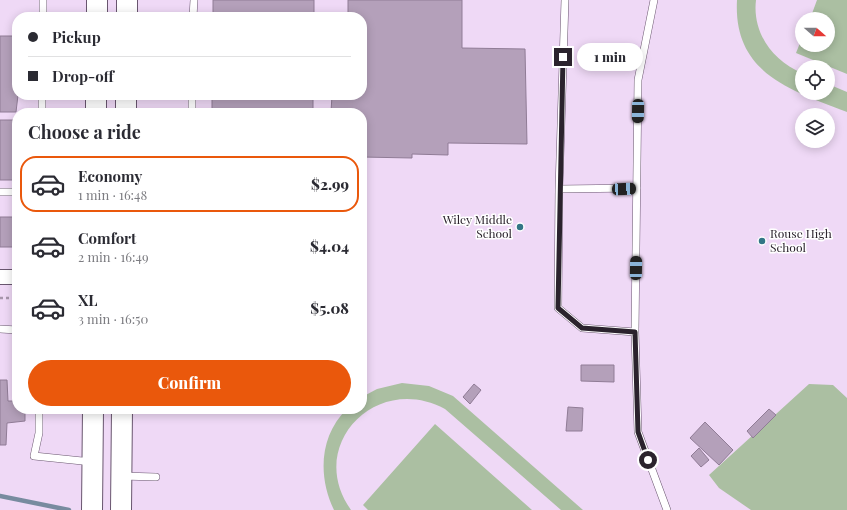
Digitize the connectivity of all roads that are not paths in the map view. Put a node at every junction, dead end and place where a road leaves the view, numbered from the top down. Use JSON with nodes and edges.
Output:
{"nodes":[{"id":1,"x":43,"y":0,"type":"edge"},
{"id":2,"x":97,"y":0,"type":"edge"},
{"id":3,"x":127,"y":0,"type":"edge"},
{"id":4,"x":194,"y":0,"type":"edge"},
{"id":5,"x":565,"y":0,"type":"edge"},
{"id":6,"x":654,"y":0,"type":"edge"},
{"id":7,"x":43,"y":12,"type":"edge"},
{"id":8,"x":97,"y":12,"type":"edge"},
{"id":9,"x":127,"y":12,"type":"edge"},
{"id":10,"x":193,"y":12,"type":"edge"},
{"id":11,"x":637,"y":188,"type":"junction"},
{"id":12,"x":559,"y":189,"type":"junction"},
{"id":13,"x":0,"y":192,"type":"edge"},
{"id":14,"x":12,"y":192,"type":"edge"},
{"id":15,"x":0,"y":277,"type":"edge"},
{"id":16,"x":12,"y":277,"type":"edge"},
{"id":17,"x":0,"y":329,"type":"edge"},
{"id":18,"x":12,"y":330,"type":"edge"},
{"id":19,"x":635,"y":332,"type":"junction"},
{"id":20,"x":39,"y":414,"type":"edge"},
{"id":21,"x":93,"y":414,"type":"edge"},
{"id":22,"x":122,"y":414,"type":"edge"},
{"id":23,"x":92,"y":462,"type":"junction"},
{"id":24,"x":122,"y":476,"type":"junction"},
{"id":25,"x":156,"y":478,"type":"dead end"},
{"id":26,"x":92,"y":510,"type":"edge"},
{"id":27,"x":122,"y":510,"type":"edge"},
{"id":28,"x":667,"y":510,"type":"edge"}],
"edges":[{"from":1,"to":7,"type":"lane"},
{"from":2,"to":8,"type":"main road"},
{"from":3,"to":9,"type":"main road"},
{"from":4,"to":10,"type":"lane"},
{"from":5,"to":12,"type":"lane"},
{"from":6,"to":11,"type":"lane"},
{"from":11,"to":12,"type":"lane"},
{"from":11,"to":19,"type":"lane"},
{"from":12,"to":19,"type":"lane"},
{"from":13,"to":14,"type":"lane"},
{"from":15,"to":16,"type":"street"},
{"from":17,"to":18,"type":"lane"},
{"from":19,"to":28,"type":"lane"},
{"from":20,"to":23,"type":"lane"},
{"from":21,"to":23,"type":"main road"},
{"from":22,"to":24,"type":"main road"},
{"from":23,"to":26,"type":"main road"},
{"from":24,"to":25,"type":"lane"},
{"from":24,"to":27,"type":"main road"}]}
